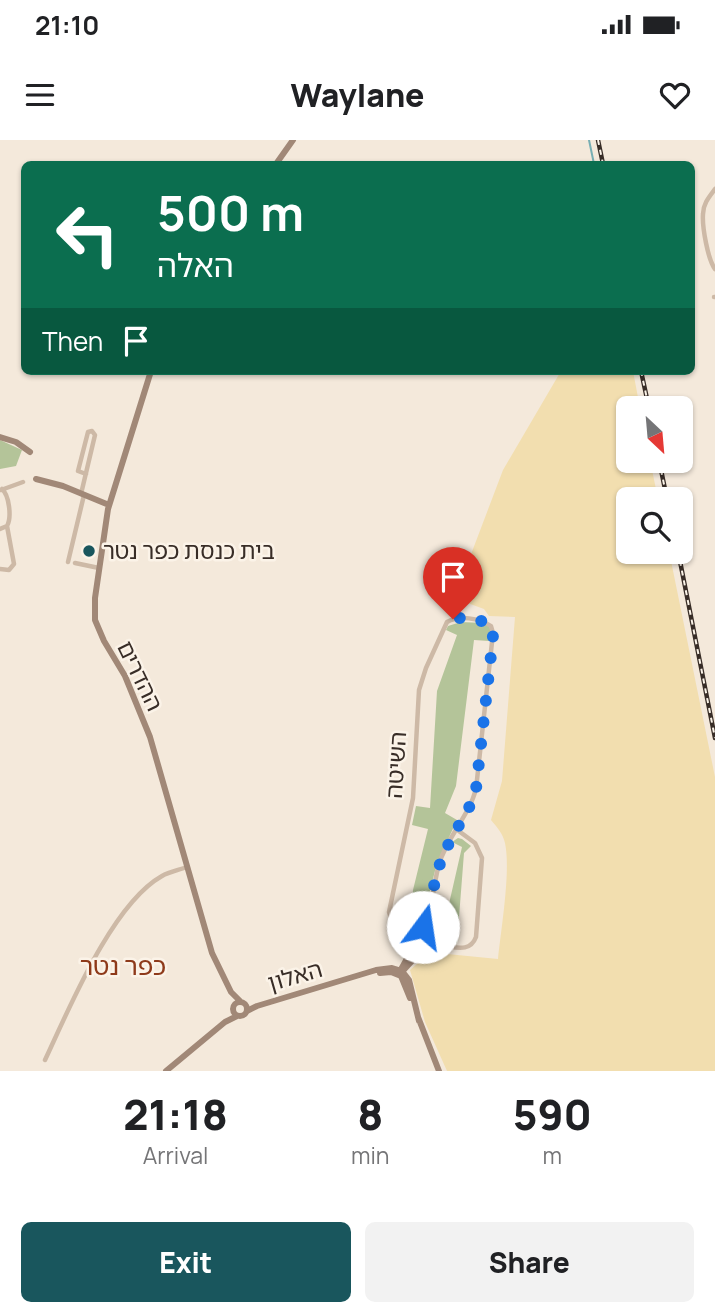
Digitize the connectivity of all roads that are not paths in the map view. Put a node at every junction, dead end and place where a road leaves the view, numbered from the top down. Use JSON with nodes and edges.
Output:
{"nodes":[{"id":1,"x":293,"y":140,"type":"edge"},
{"id":2,"x":278,"y":161,"type":"edge"},
{"id":3,"x":715,"y":189,"type":"edge"},
{"id":4,"x":715,"y":269,"type":"edge"},
{"id":5,"x":150,"y":375,"type":"edge"},
{"id":6,"x":0,"y":437,"type":"edge"},
{"id":7,"x":30,"y":452,"type":"dead end"},
{"id":8,"x":86,"y":474,"type":"junction"},
{"id":9,"x":36,"y":480,"type":"dead end"},
{"id":10,"x":23,"y":482,"type":"dead end"},
{"id":11,"x":1,"y":490,"type":"edge"},
{"id":12,"x":82,"y":494,"type":"junction"},
{"id":13,"x":109,"y":505,"type":"junction"},
{"id":14,"x":7,"y":526,"type":"junction"},
{"id":15,"x":0,"y":529,"type":"edge"},
{"id":16,"x":68,"y":562,"type":"dead end"},
{"id":17,"x":75,"y":563,"type":"dead end"},
{"id":18,"x":99,"y":568,"type":"junction"},
{"id":19,"x":0,"y":569,"type":"edge"},
{"id":20,"x":456,"y":829,"type":"junction"},
{"id":21,"x":187,"y":867,"type":"junction"},
{"id":22,"x":425,"y":923,"type":"junction"},
{"id":23,"x":404,"y":933,"type":"junction"},
{"id":24,"x":418,"y":933,"type":"junction"},
{"id":25,"x":429,"y":937,"type":"junction"},
{"id":26,"x":413,"y":944,"type":"junction"},
{"id":27,"x":438,"y":945,"type":"junction"},
{"id":28,"x":425,"y":949,"type":"junction"},
{"id":29,"x":400,"y":972,"type":"junction"},
{"id":30,"x":231,"y":992,"type":"junction"},
{"id":31,"x":244,"y":1006,"type":"junction"},
{"id":32,"x":233,"y":1007,"type":"junction"},
{"id":33,"x":237,"y":1016,"type":"junction"},
{"id":34,"x":225,"y":1021,"type":"junction"},
{"id":35,"x":45,"y":1060,"type":"dead end"},
{"id":36,"x":166,"y":1071,"type":"edge"},
{"id":37,"x":439,"y":1071,"type":"edge"}],
"edges":[{"from":1,"to":2,"type":"main road"},
{"from":3,"to":4,"type":"street"},
{"from":5,"to":13,"type":"main road","name":"ההדרים"},
{"from":6,"to":7,"type":"main road"},
{"from":8,"to":8,"type":"street"},
{"from":8,"to":12,"type":"street"},
{"from":9,"to":12,"type":"main road"},
{"from":10,"to":11,"type":"street"},
{"from":11,"to":14,"type":"street"},
{"from":12,"to":13,"type":"main road"},
{"from":12,"to":16,"type":"street"},
{"from":13,"to":18,"type":"main road","name":"ההדרים"},
{"from":14,"to":15,"type":"street"},
{"from":14,"to":19,"type":"street"},
{"from":17,"to":18,"type":"street"},
{"from":18,"to":21,"type":"main road","name":"ההדרים"},
{"from":20,"to":22,"type":"street"},
{"from":20,"to":23,"type":"street","name":"השיטה"},
{"from":20,"to":27,"type":"street"},
{"from":21,"to":30,"type":"main road","name":"ההדרים"},
{"from":21,"to":35,"type":"street"},
{"from":22,"to":24,"type":"street"},
{"from":22,"to":25,"type":"street"},
{"from":23,"to":24,"type":"street"},
{"from":23,"to":26,"type":"street","name":"השיטה"},
{"from":24,"to":25,"type":"main road"},
{"from":24,"to":26,"type":"main road"},
{"from":25,"to":27,"type":"street"},
{"from":25,"to":28,"type":"main road"},
{"from":26,"to":28,"type":"main road"},
{"from":26,"to":29,"type":"main road"},
{"from":27,"to":28,"type":"street"},
{"from":28,"to":29,"type":"main road"},
{"from":29,"to":31,"type":"main road","name":"האלון"},
{"from":29,"to":37,"type":"main road"},
{"from":30,"to":31,"type":"main road","name":"ההדרים"},
{"from":30,"to":32,"type":"main road","name":"ההדרים"},
{"from":31,"to":32,"type":"main road"},
{"from":31,"to":33,"type":"main road"},
{"from":32,"to":33,"type":"main road"},
{"from":32,"to":34,"type":"main road"},
{"from":33,"to":34,"type":"main road"},
{"from":34,"to":36,"type":"main road"}]}
